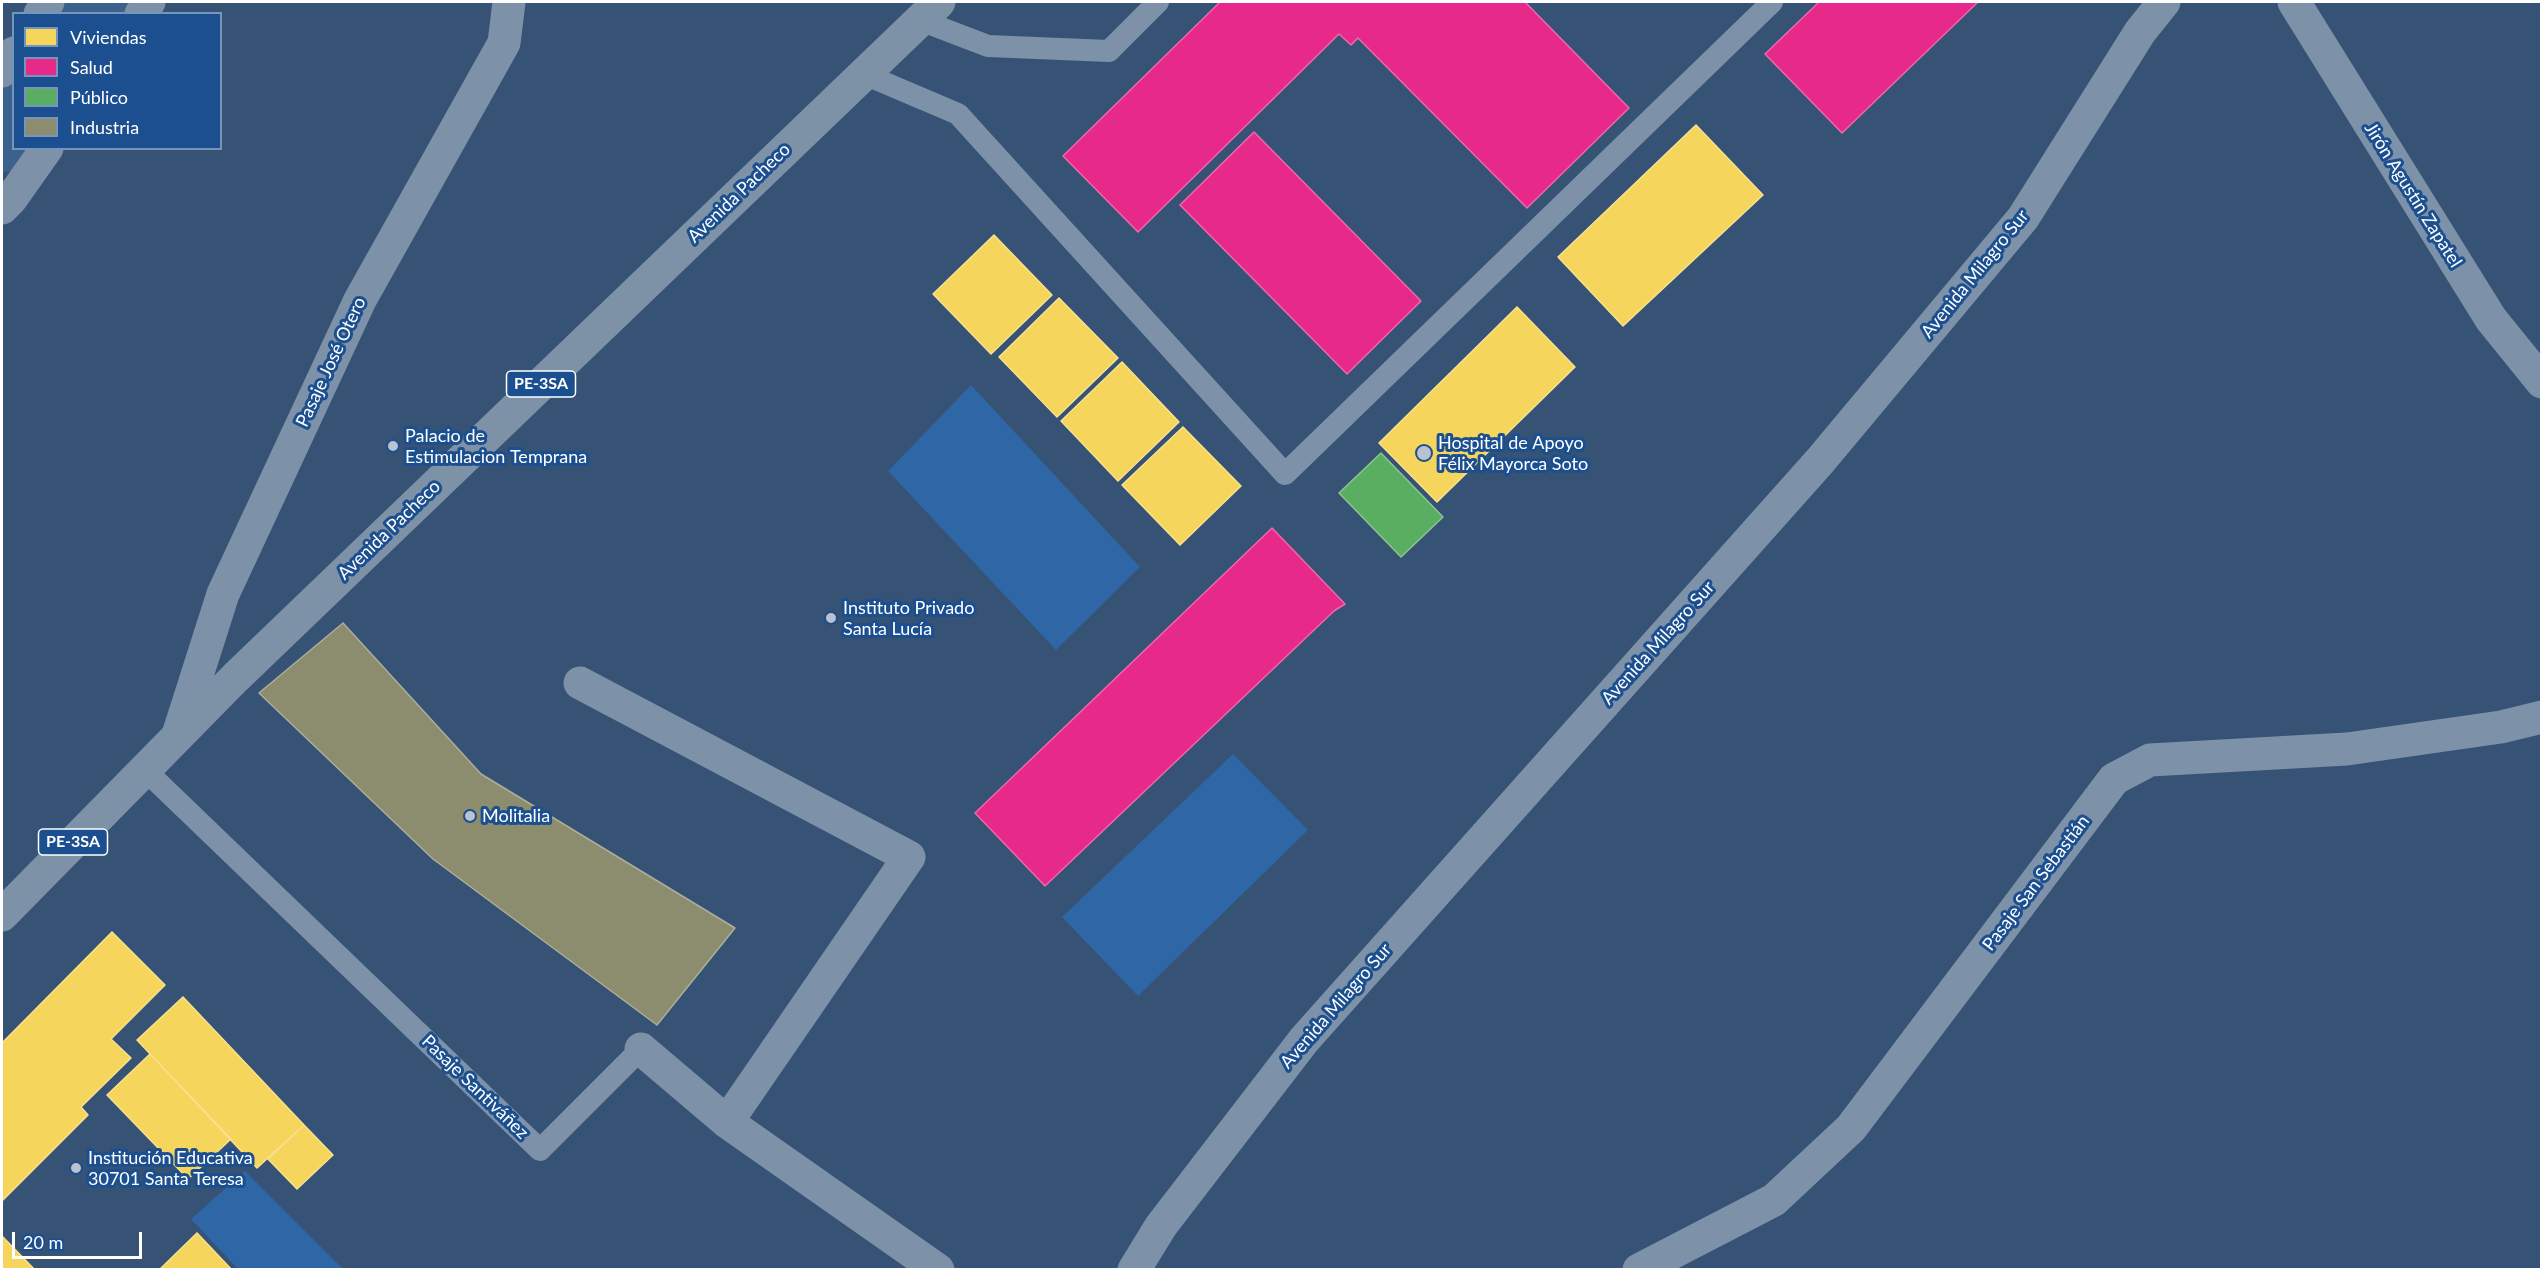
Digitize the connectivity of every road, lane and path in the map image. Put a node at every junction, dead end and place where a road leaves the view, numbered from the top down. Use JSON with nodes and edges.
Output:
{"nodes":[{"id":1,"x":509,"y":2,"type":"edge"},
{"id":2,"x":1158,"y":2,"type":"edge"},
{"id":3,"x":1772,"y":2,"type":"edge"},
{"id":4,"x":2164,"y":2,"type":"edge"},
{"id":5,"x":2294,"y":2,"type":"edge"},
{"id":6,"x":930,"y":11,"type":"edge"},
{"id":7,"x":12,"y":56,"type":"edge"},
{"id":8,"x":2,"y":71,"type":"edge"},
{"id":9,"x":864,"y":74,"type":"junction"},
{"id":10,"x":46,"y":150,"type":"edge"},
{"id":11,"x":2,"y":208,"type":"edge"},
{"id":12,"x":2541,"y":382,"type":"edge"},
{"id":13,"x":580,"y":683,"type":"dead end"},
{"id":14,"x":2541,"y":717,"type":"edge"},
{"id":15,"x":178,"y":735,"type":"junction"},
{"id":16,"x":144,"y":769,"type":"junction"},
{"id":17,"x":2,"y":915,"type":"edge"},
{"id":18,"x":641,"y":1049,"type":"joint"},
{"id":19,"x":727,"y":1122,"type":"junction"},
{"id":20,"x":938,"y":1269,"type":"edge"},
{"id":21,"x":1134,"y":1269,"type":"edge"},
{"id":22,"x":1639,"y":1269,"type":"edge"}],
"edges":[{"from":1,"to":15,"type":"street","name":"Pasaje José Otero"},
{"from":2,"to":6,"type":"lane"},
{"from":3,"to":9,"type":"lane"},
{"from":4,"to":21,"type":"street","name":"Avenida Milagro Sur"},
{"from":5,"to":12,"type":"street","name":"Jirón Agustín Zapatel"},
{"from":6,"to":9,"type":"highway","name":"Avenida Pacheco","number":"PE-3SA"},
{"from":7,"to":8,"type":"street"},
{"from":9,"to":15,"type":"highway","name":"Avenida Pacheco","number":"PE-3SA"},
{"from":10,"to":11,"type":"street"},
{"from":13,"to":19,"type":"street"},
{"from":14,"to":22,"type":"street","name":"Pasaje San Sebastián"},
{"from":15,"to":16,"type":"highway","name":"Avenida Pacheco","number":"PE-3SA"},
{"from":16,"to":17,"type":"highway","name":"Avenida Pacheco","number":"PE-3SA"},
{"from":16,"to":18,"type":"lane","name":"Pasaje Santiváñez"},
{"from":18,"to":19,"type":"street","name":"Pasaje Santiváñez"},
{"from":19,"to":20,"type":"street","name":"Pasaje Santiváñez"}]}
